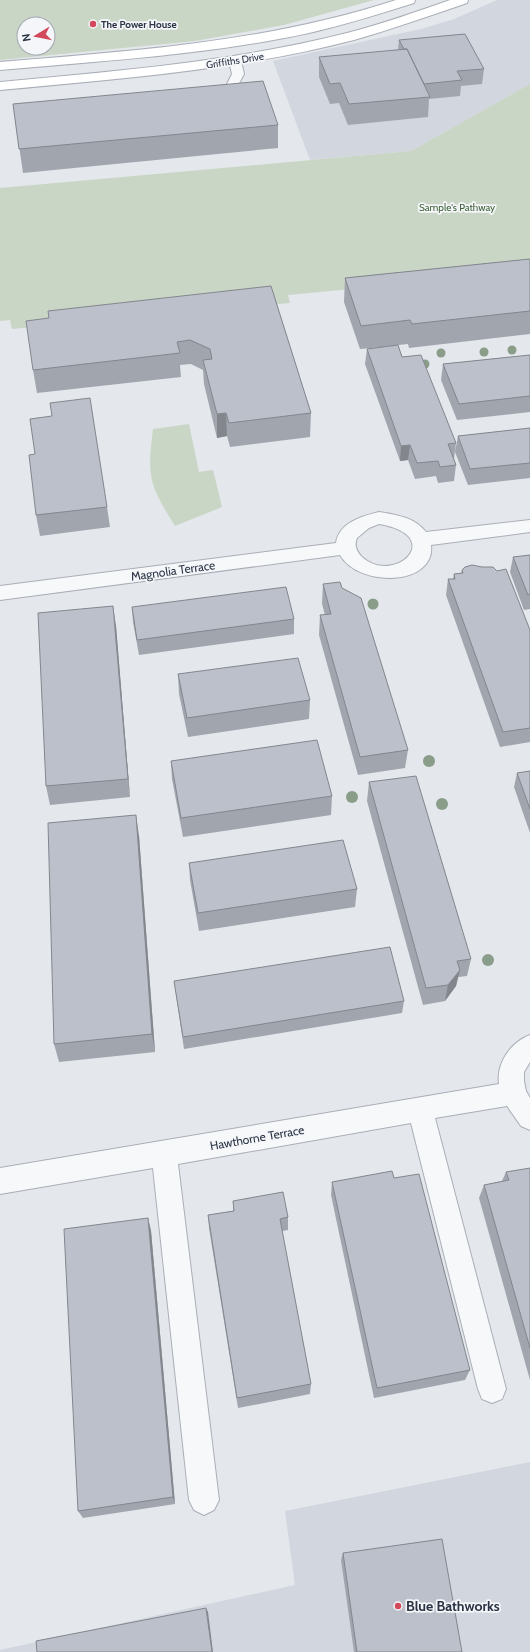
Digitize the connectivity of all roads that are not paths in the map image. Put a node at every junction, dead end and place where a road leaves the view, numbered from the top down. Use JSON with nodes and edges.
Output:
{"nodes":[{"id":1,"x":409,"y":0,"type":"edge"},
{"id":2,"x":462,"y":0,"type":"edge"},
{"id":3,"x":235,"y":61,"type":"junction"},
{"id":4,"x":0,"y":66,"type":"edge"},
{"id":5,"x":0,"y":86,"type":"edge"},
{"id":6,"x":221,"y":108,"type":"edge"},
{"id":7,"x":530,"y":526,"type":"edge"},
{"id":8,"x":422,"y":539,"type":"junction"},
{"id":9,"x":346,"y":548,"type":"junction"},
{"id":10,"x":0,"y":593,"type":"edge"},
{"id":11,"x":530,"y":1046,"type":"edge"},
{"id":12,"x":513,"y":1093,"type":"junction"},
{"id":13,"x":420,"y":1108,"type":"junction"},
{"id":14,"x":530,"y":1118,"type":"edge"},
{"id":15,"x":164,"y":1154,"type":"junction"},
{"id":16,"x":0,"y":1180,"type":"edge"},
{"id":17,"x":492,"y":1389,"type":"dead end"},
{"id":18,"x":204,"y":1500,"type":"dead end"}],
"edges":[{"from":1,"to":4,"type":"main road","name":"Griffiths Drive"},
{"from":2,"to":3,"type":"main road","name":"Griffiths Drive"},
{"from":3,"to":5,"type":"main road","name":"Griffiths Drive"},
{"from":3,"to":6,"type":"lane"},
{"from":7,"to":8,"type":"street"},
{"from":8,"to":9,"type":"street"},
{"from":8,"to":9,"type":"street"},
{"from":9,"to":10,"type":"street","name":"Magnolia Terrace"},
{"from":11,"to":12,"type":"street"},
{"from":12,"to":13,"type":"street","name":"Hawthorne Terrace"},
{"from":12,"to":14,"type":"street"},
{"from":13,"to":15,"type":"street","name":"Hawthorne Terrace"},
{"from":13,"to":17,"type":"street"},
{"from":15,"to":16,"type":"street","name":"Hawthorne Terrace"},
{"from":15,"to":18,"type":"street"}]}
